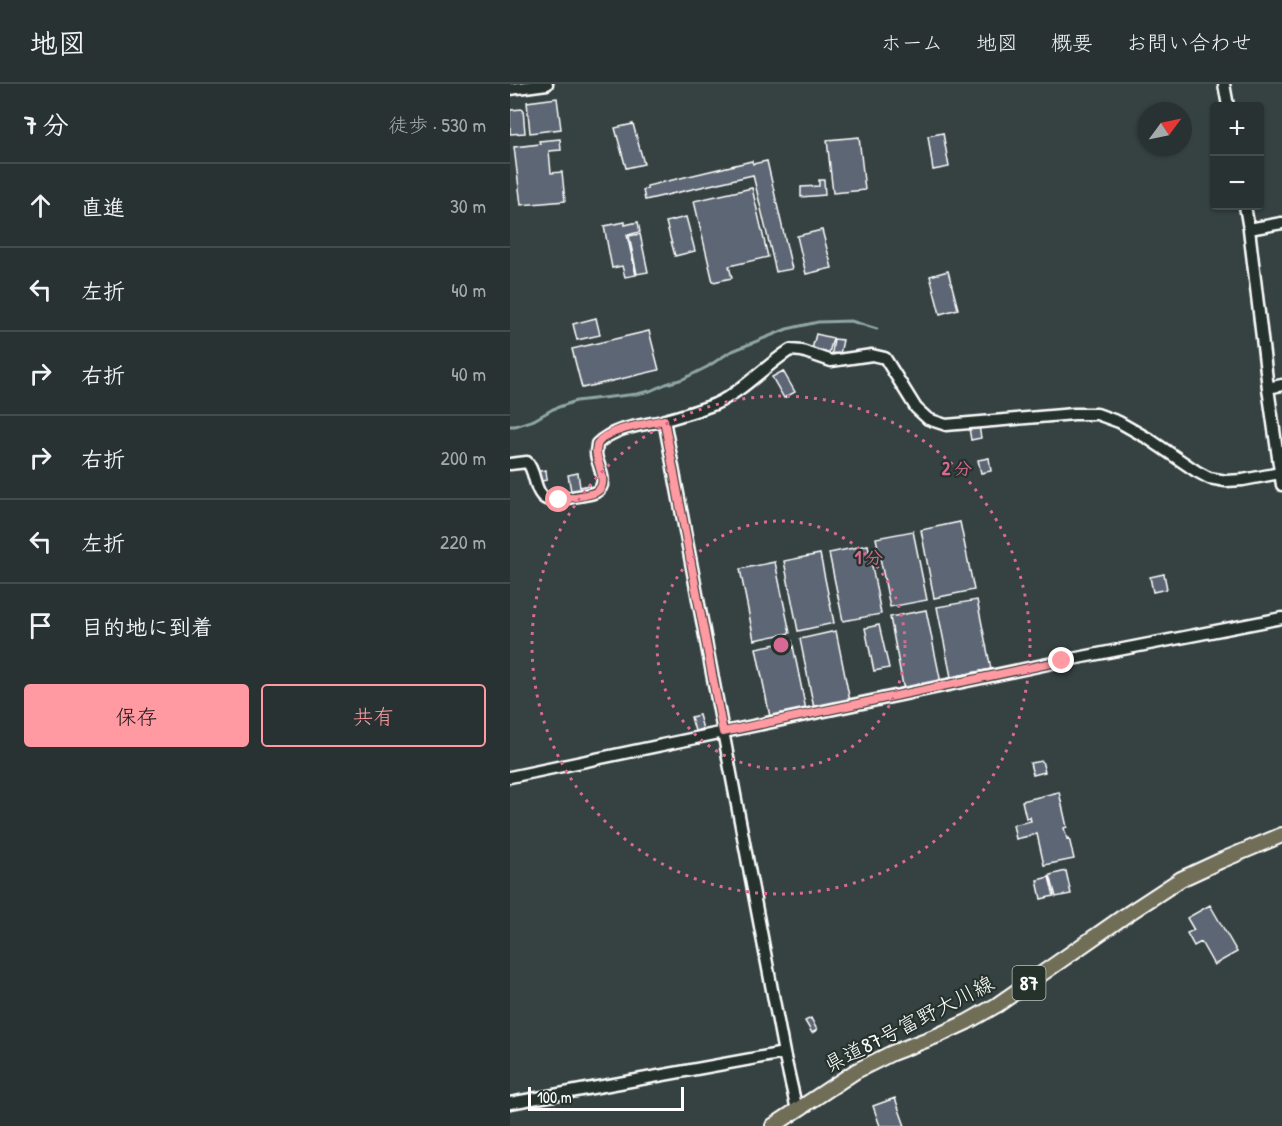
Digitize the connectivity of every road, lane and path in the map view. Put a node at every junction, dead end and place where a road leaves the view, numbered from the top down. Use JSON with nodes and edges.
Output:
{"nodes":[{"id":1,"x":547,"y":84,"type":"edge"},
{"id":2,"x":1224,"y":84,"type":"edge"},
{"id":3,"x":510,"y":88,"type":"edge"},
{"id":4,"x":1227,"y":102,"type":"edge"},
{"id":5,"x":1246,"y":210,"type":"edge"},
{"id":6,"x":1282,"y":223,"type":"edge"},
{"id":7,"x":1249,"y":229,"type":"junction"},
{"id":8,"x":1282,"y":385,"type":"edge"},
{"id":9,"x":1268,"y":388,"type":"junction"},
{"id":10,"x":664,"y":420,"type":"junction"},
{"id":11,"x":510,"y":464,"type":"edge"},
{"id":12,"x":1281,"y":473,"type":"edge"},
{"id":13,"x":1282,"y":485,"type":"edge"},
{"id":14,"x":1282,"y":618,"type":"edge"},
{"id":15,"x":723,"y":732,"type":"junction"},
{"id":16,"x":510,"y":777,"type":"edge"},
{"id":17,"x":1282,"y":835,"type":"edge"},
{"id":18,"x":784,"y":1053,"type":"junction"},
{"id":19,"x":510,"y":1103,"type":"edge"},
{"id":20,"x":797,"y":1110,"type":"junction"},
{"id":21,"x":773,"y":1126,"type":"edge"}],
"edges":[{"from":1,"to":3,"type":"street"},
{"from":2,"to":4,"type":"street"},
{"from":5,"to":7,"type":"street"},
{"from":6,"to":7,"type":"street"},
{"from":7,"to":9,"type":"street"},
{"from":8,"to":9,"type":"street"},
{"from":9,"to":12,"type":"street"},
{"from":10,"to":11,"type":"street"},
{"from":10,"to":12,"type":"street"},
{"from":10,"to":15,"type":"street"},
{"from":12,"to":13,"type":"street"},
{"from":14,"to":15,"type":"street"},
{"from":15,"to":16,"type":"street"},
{"from":15,"to":18,"type":"street"},
{"from":17,"to":20,"type":"main road","name":"県道87号富野大川線","number":"87"},
{"from":18,"to":19,"type":"street"},
{"from":18,"to":20,"type":"street"},
{"from":20,"to":21,"type":"main road","name":"県道87号富野大川線","number":"87"}]}
